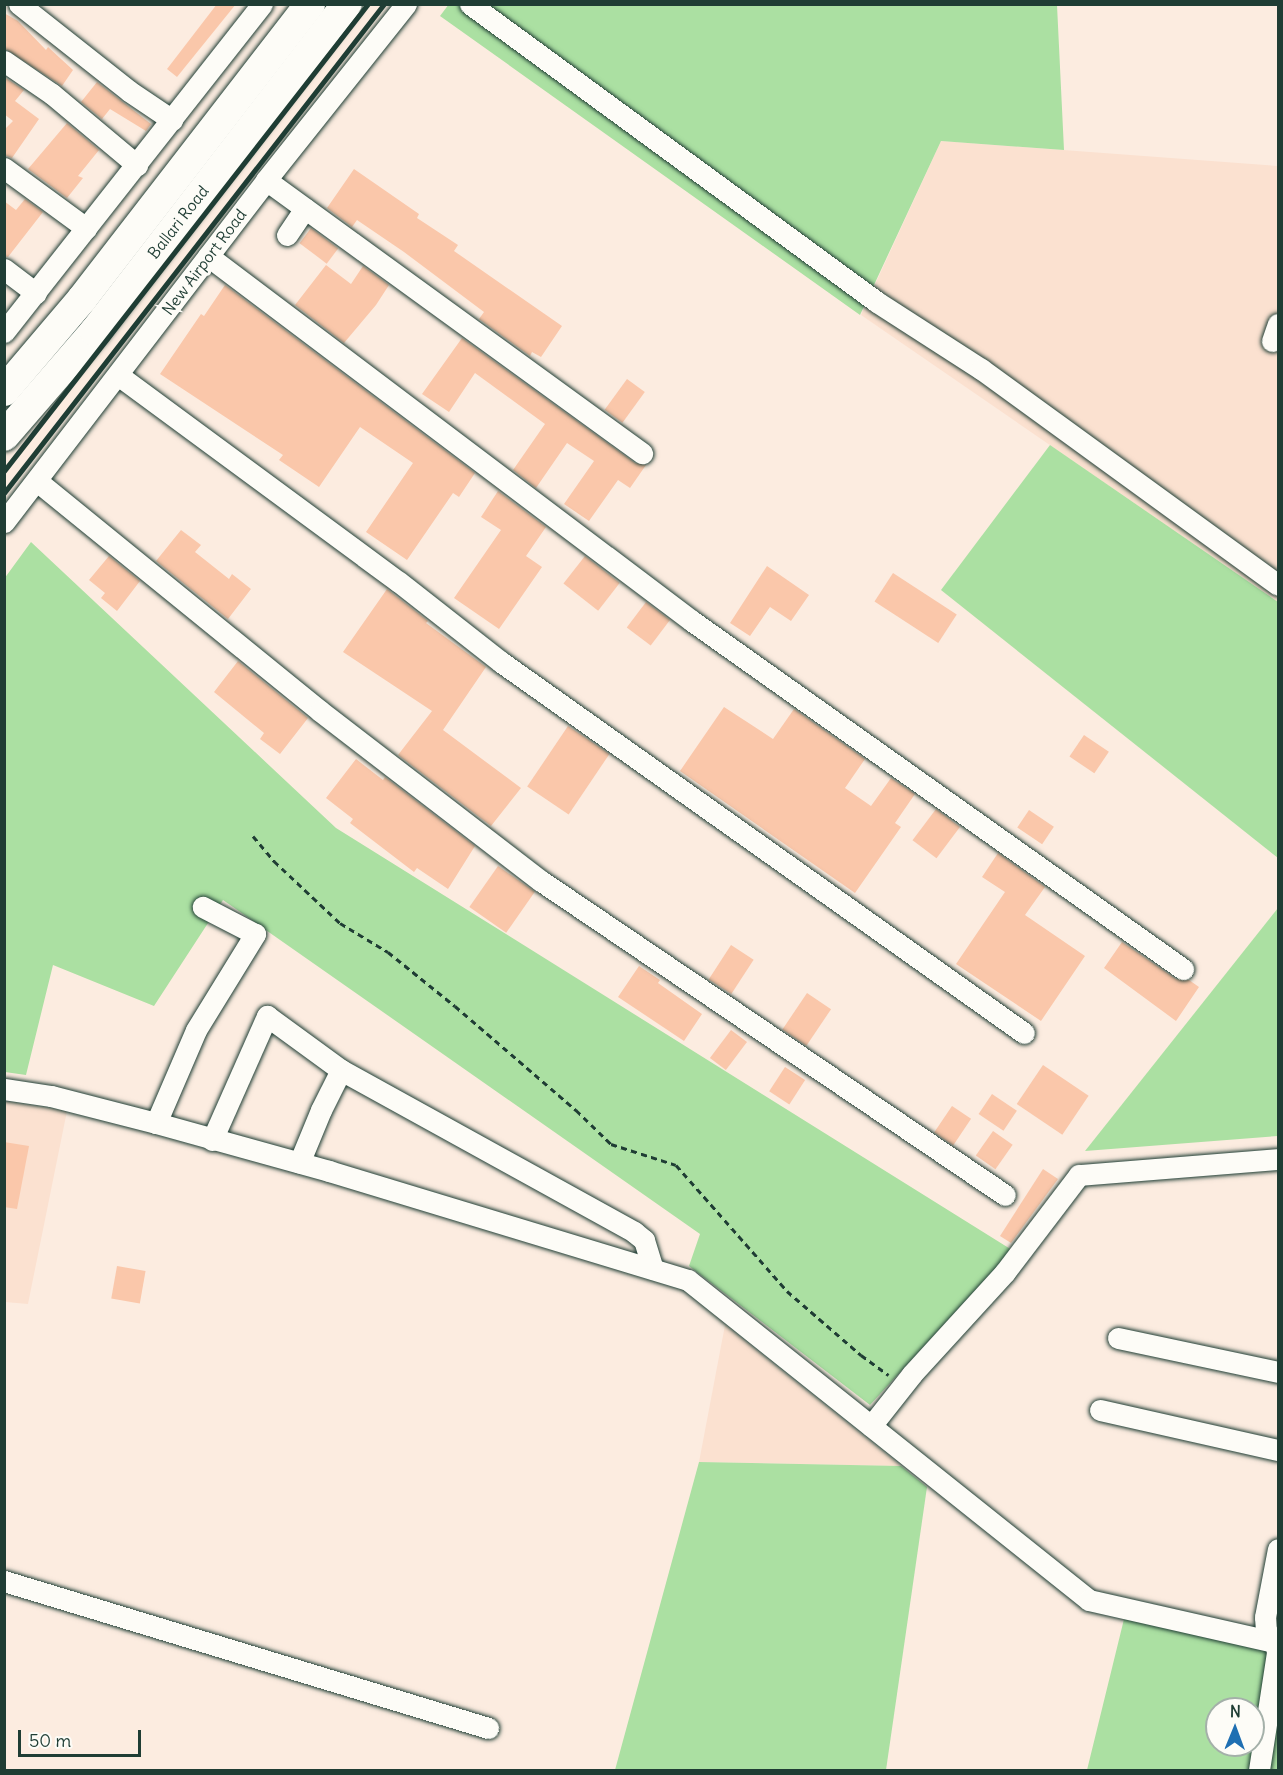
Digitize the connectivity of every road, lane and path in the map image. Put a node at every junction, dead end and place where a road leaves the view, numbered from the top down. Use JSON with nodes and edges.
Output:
{"nodes":[{"id":1,"x":19,"y":4,"type":"edge"},
{"id":2,"x":262,"y":4,"type":"edge"},
{"id":3,"x":310,"y":4,"type":"edge"},
{"id":4,"x":347,"y":4,"type":"edge"},
{"id":5,"x":406,"y":4,"type":"edge"},
{"id":6,"x":470,"y":4,"type":"edge"},
{"id":7,"x":4,"y":62,"type":"edge"},
{"id":8,"x":172,"y":120,"type":"junction"},
{"id":9,"x":136,"y":165,"type":"junction"},
{"id":10,"x":4,"y":168,"type":"edge"},
{"id":11,"x":266,"y":180,"type":"junction"},
{"id":12,"x":305,"y":208,"type":"junction"},
{"id":13,"x":86,"y":228,"type":"junction"},
{"id":14,"x":287,"y":235,"type":"dead end"},
{"id":15,"x":208,"y":256,"type":"junction"},
{"id":16,"x":4,"y":269,"type":"edge"},
{"id":17,"x":36,"y":293,"type":"junction"},
{"id":18,"x":4,"y":332,"type":"edge"},
{"id":19,"x":118,"y":375,"type":"junction"},
{"id":20,"x":4,"y":391,"type":"edge"},
{"id":21,"x":4,"y":436,"type":"edge"},
{"id":22,"x":642,"y":453,"type":"dead end"},
{"id":23,"x":37,"y":481,"type":"junction"},
{"id":24,"x":4,"y":522,"type":"edge"},
{"id":25,"x":1278,"y":585,"type":"edge"},
{"id":26,"x":253,"y":836,"type":"dead end"},
{"id":27,"x":203,"y":907,"type":"dead end"},
{"id":28,"x":1183,"y":969,"type":"dead end"},
{"id":29,"x":1024,"y":1033,"type":"dead end"},
{"id":30,"x":341,"y":1070,"type":"junction"},
{"id":31,"x":4,"y":1089,"type":"edge"},
{"id":32,"x":156,"y":1123,"type":"junction"},
{"id":33,"x":212,"y":1140,"type":"junction"},
{"id":34,"x":1278,"y":1159,"type":"edge"},
{"id":35,"x":298,"y":1163,"type":"junction"},
{"id":36,"x":1005,"y":1195,"type":"dead end"},
{"id":37,"x":653,"y":1269,"type":"junction"},
{"id":38,"x":1118,"y":1338,"type":"dead end"},
{"id":39,"x":1278,"y":1372,"type":"edge"},
{"id":40,"x":903,"y":1385,"type":"junction"},
{"id":41,"x":1100,"y":1410,"type":"dead end"},
{"id":42,"x":871,"y":1426,"type":"junction"},
{"id":43,"x":1278,"y":1450,"type":"edge"},
{"id":44,"x":1278,"y":1549,"type":"edge"},
{"id":45,"x":4,"y":1581,"type":"edge"},
{"id":46,"x":1276,"y":1642,"type":"edge"},
{"id":47,"x":488,"y":1728,"type":"dead end"},
{"id":48,"x":1259,"y":1770,"type":"edge"}],
"edges":[{"from":1,"to":8,"type":"street"},
{"from":2,"to":8,"type":"street"},
{"from":3,"to":20,"type":"highway","name":"Ballari Road"},
{"from":4,"to":21,"type":"highway","name":"Ballari Road"},
{"from":5,"to":11,"type":"street","name":"New Airport Road"},
{"from":6,"to":25,"type":"street"},
{"from":7,"to":9,"type":"street"},
{"from":8,"to":9,"type":"street"},
{"from":9,"to":13,"type":"street"},
{"from":10,"to":13,"type":"street"},
{"from":11,"to":12,"type":"street"},
{"from":11,"to":15,"type":"street","name":"New Airport Road"},
{"from":12,"to":14,"type":"street"},
{"from":12,"to":22,"type":"street"},
{"from":13,"to":17,"type":"street"},
{"from":15,"to":19,"type":"street","name":"New Airport Road"},
{"from":15,"to":28,"type":"street"},
{"from":16,"to":17,"type":"street"},
{"from":17,"to":18,"type":"street"},
{"from":19,"to":23,"type":"street","name":"New Airport Road"},
{"from":19,"to":29,"type":"street"},
{"from":23,"to":24,"type":"street","name":"New Airport Road"},
{"from":23,"to":36,"type":"street"},
{"from":26,"to":40,"type":"path"},
{"from":27,"to":32,"type":"street"},
{"from":30,"to":33,"type":"street"},
{"from":30,"to":35,"type":"street"},
{"from":30,"to":37,"type":"street"},
{"from":31,"to":32,"type":"street"},
{"from":32,"to":33,"type":"street"},
{"from":33,"to":35,"type":"street"},
{"from":34,"to":40,"type":"street"},
{"from":35,"to":37,"type":"street"},
{"from":37,"to":42,"type":"street"},
{"from":38,"to":39,"type":"street"},
{"from":40,"to":42,"type":"street"},
{"from":41,"to":43,"type":"street"},
{"from":42,"to":46,"type":"street"},
{"from":44,"to":46,"type":"street"},
{"from":45,"to":47,"type":"street"},
{"from":46,"to":48,"type":"street"}]}
